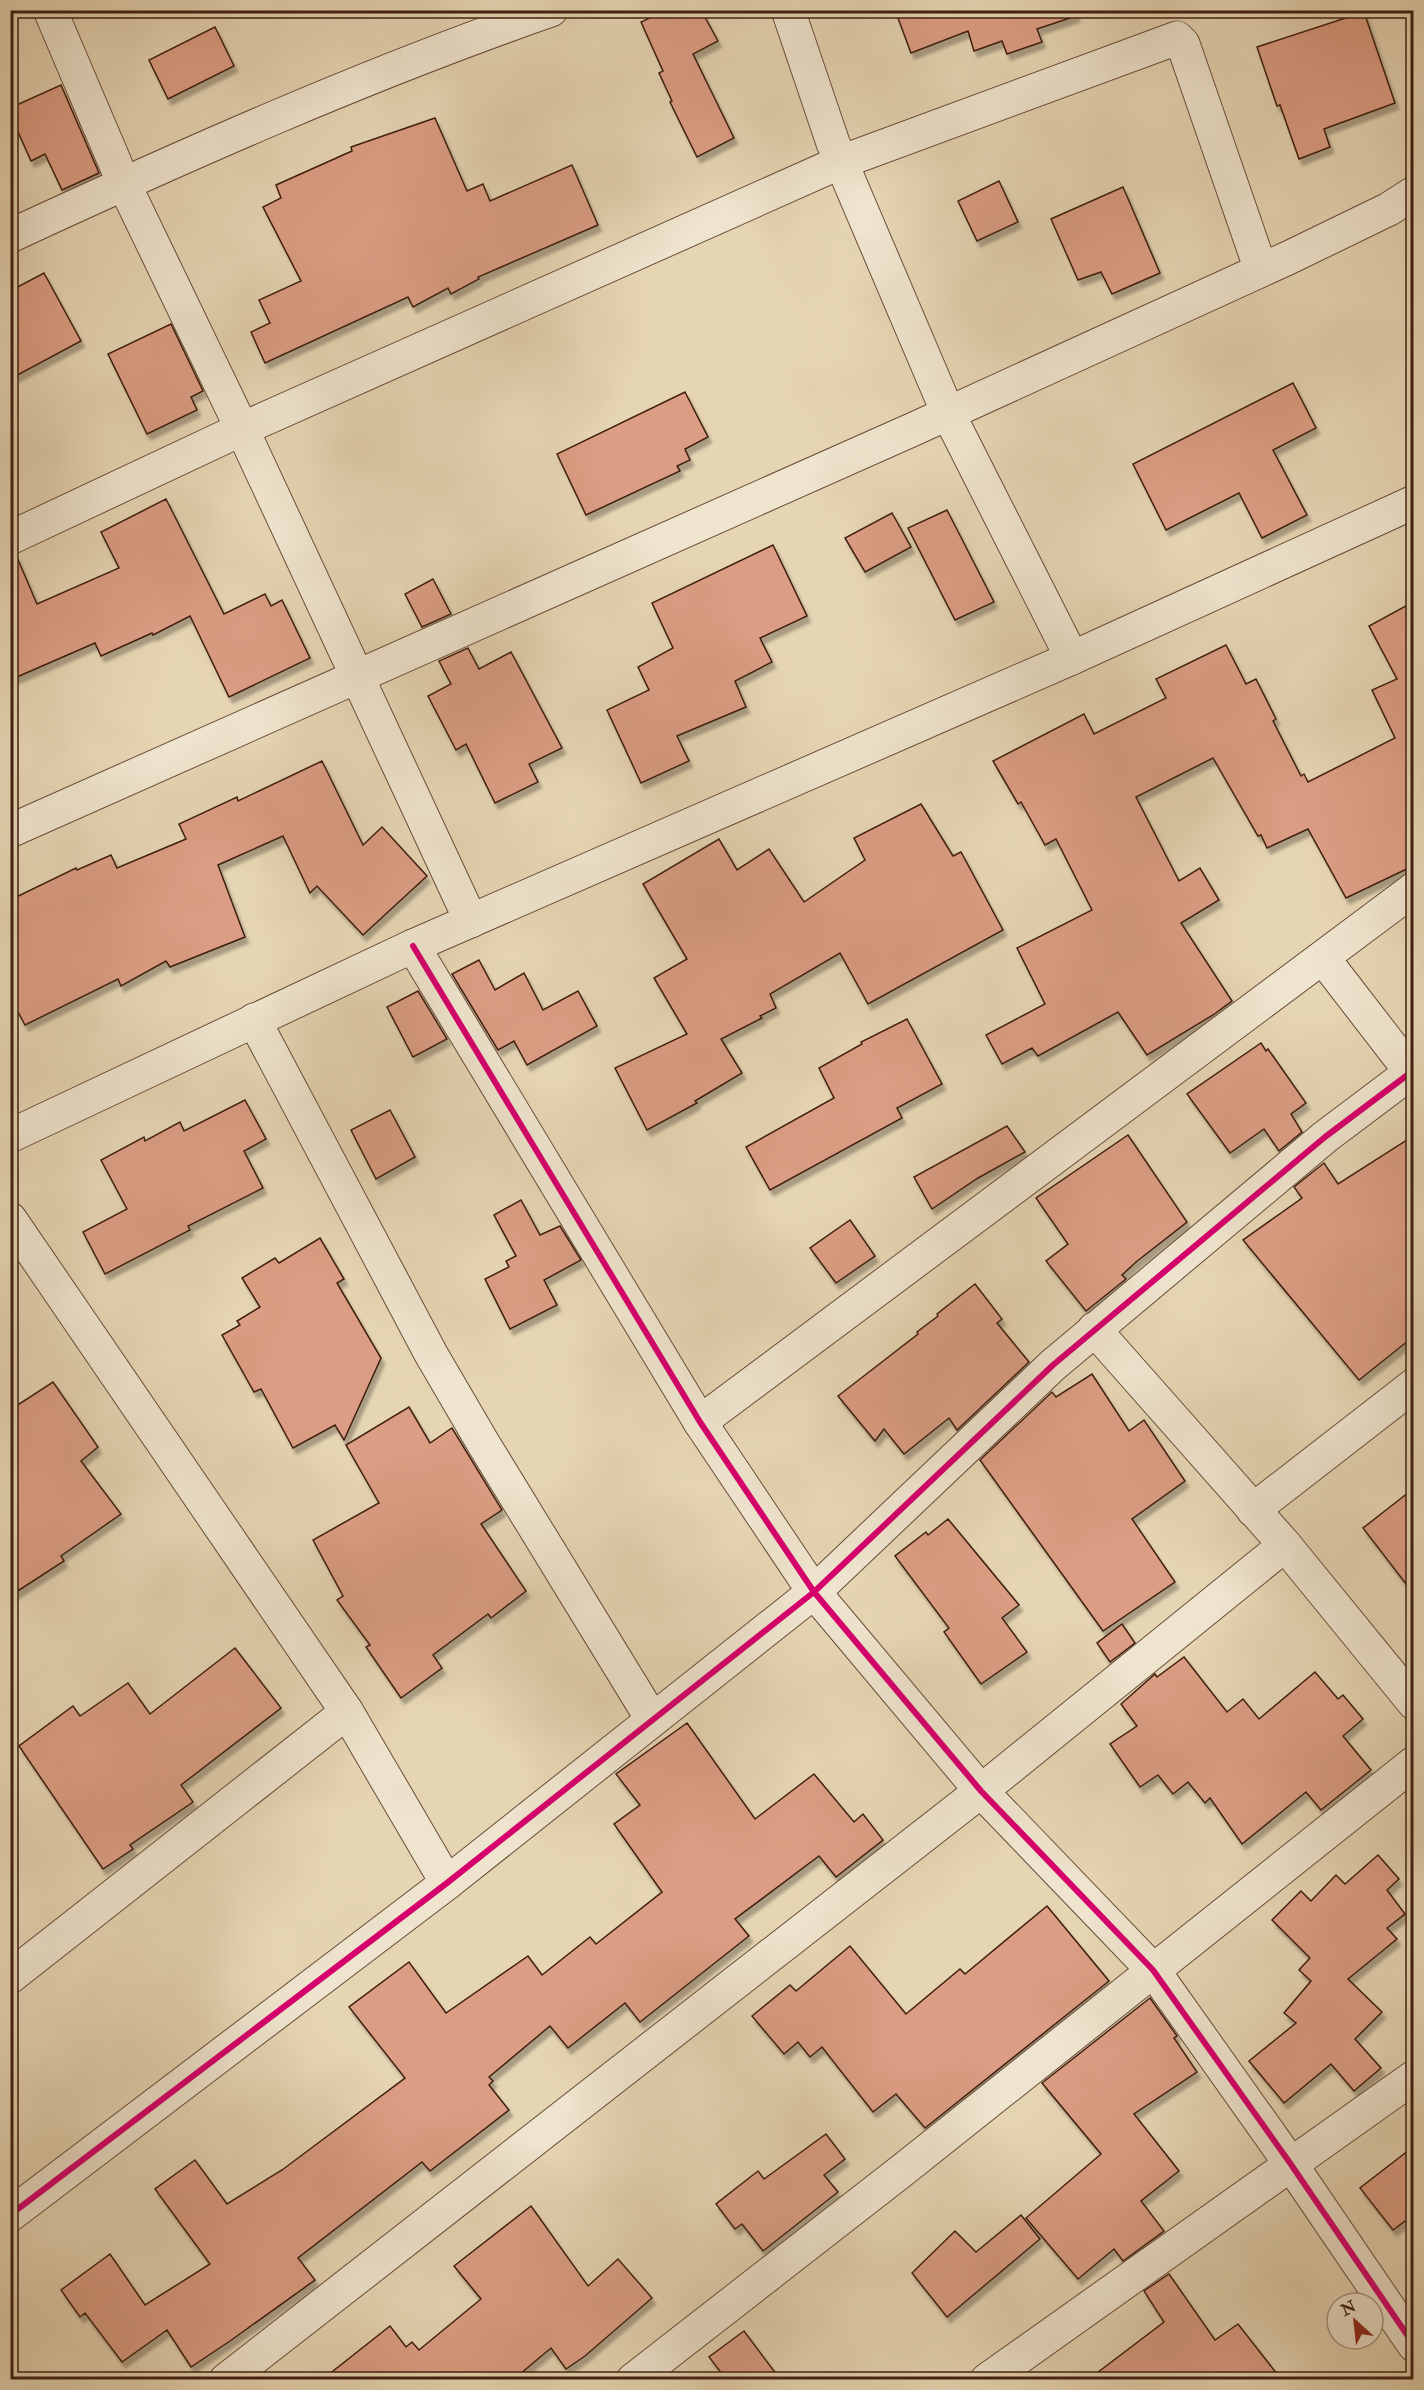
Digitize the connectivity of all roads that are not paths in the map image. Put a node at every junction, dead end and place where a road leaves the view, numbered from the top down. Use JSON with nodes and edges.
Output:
{"nodes":[{"id":1,"x":50,"y":10,"type":"edge"},
{"id":2,"x":551,"y":10,"type":"edge"},
{"id":3,"x":788,"y":10,"type":"edge"},
{"id":4,"x":841,"y":162,"type":"junction"},
{"id":5,"x":124,"y":184,"type":"junction"},
{"id":6,"x":1413,"y":193,"type":"edge"},
{"id":7,"x":10,"y":236,"type":"edge"},
{"id":8,"x":1260,"y":270,"type":"junction"},
{"id":9,"x":948,"y":413,"type":"junction"},
{"id":10,"x":242,"y":429,"type":"junction"},
{"id":11,"x":1413,"y":502,"type":"edge"},
{"id":12,"x":10,"y":538,"type":"edge"},
{"id":13,"x":1072,"y":658,"type":"junction"},
{"id":14,"x":357,"y":676,"type":"junction"},
{"id":15,"x":10,"y":831,"type":"edge"},
{"id":16,"x":1413,"y":889,"type":"edge"},
{"id":17,"x":471,"y":921,"type":"junction"},
{"id":18,"x":412,"y":946,"type":"junction"},
{"id":19,"x":1323,"y":958,"type":"junction"},
{"id":20,"x":254,"y":1020,"type":"junction"},
{"id":21,"x":1412,"y":1071,"type":"edge"},
{"id":22,"x":10,"y":1136,"type":"edge"},
{"id":23,"x":10,"y":1219,"type":"edge"},
{"id":24,"x":1094,"y":1329,"type":"junction"},
{"id":25,"x":1413,"y":1385,"type":"edge"},
{"id":26,"x":700,"y":1422,"type":"junction"},
{"id":27,"x":1253,"y":1510,"type":"junction"},
{"id":28,"x":1285,"y":1545,"type":"junction"},
{"id":29,"x":814,"y":1592,"type":"junction"},
{"id":30,"x":1413,"y":1703,"type":"edge"},
{"id":31,"x":346,"y":1712,"type":"junction"},
{"id":32,"x":652,"y":1719,"type":"junction"},
{"id":33,"x":1413,"y":1763,"type":"edge"},
{"id":34,"x":981,"y":1791,"type":"junction"},
{"id":35,"x":447,"y":1883,"type":"junction"},
{"id":36,"x":1153,"y":1970,"type":"junction"},
{"id":37,"x":10,"y":1977,"type":"edge"},
{"id":38,"x":1413,"y":2077,"type":"edge"},
{"id":39,"x":1290,"y":2163,"type":"junction"},
{"id":40,"x":10,"y":2215,"type":"edge"},
{"id":41,"x":1413,"y":2345,"type":"edge"},
{"id":42,"x":226,"y":2379,"type":"edge"},
{"id":43,"x":633,"y":2379,"type":"edge"},
{"id":44,"x":987,"y":2379,"type":"edge"}],
"edges":[{"from":1,"to":5,"type":"street"},
{"from":2,"to":5,"type":"street"},
{"from":3,"to":4,"type":"street"},
{"from":4,"to":8,"type":"street"},
{"from":4,"to":9,"type":"street"},
{"from":4,"to":10,"type":"street"},
{"from":5,"to":7,"type":"street"},
{"from":5,"to":10,"type":"street"},
{"from":6,"to":8,"type":"street"},
{"from":8,"to":9,"type":"street"},
{"from":9,"to":13,"type":"street"},
{"from":9,"to":14,"type":"street"},
{"from":10,"to":12,"type":"street"},
{"from":10,"to":14,"type":"street"},
{"from":11,"to":13,"type":"street"},
{"from":13,"to":17,"type":"street"},
{"from":14,"to":15,"type":"street"},
{"from":14,"to":17,"type":"street"},
{"from":16,"to":19,"type":"street"},
{"from":17,"to":18,"type":"street"},
{"from":18,"to":20,"type":"street"},
{"from":18,"to":26,"type":"street"},
{"from":19,"to":21,"type":"street"},
{"from":19,"to":26,"type":"street"},
{"from":20,"to":22,"type":"street"},
{"from":20,"to":32,"type":"street"},
{"from":21,"to":24,"type":"street"},
{"from":23,"to":31,"type":"street"},
{"from":24,"to":27,"type":"street"},
{"from":24,"to":29,"type":"street"},
{"from":25,"to":27,"type":"street"},
{"from":26,"to":29,"type":"street"},
{"from":27,"to":28,"type":"street"},
{"from":28,"to":30,"type":"street"},
{"from":28,"to":34,"type":"street"},
{"from":29,"to":32,"type":"street"},
{"from":29,"to":34,"type":"street"},
{"from":31,"to":35,"type":"street"},
{"from":31,"to":37,"type":"street"},
{"from":32,"to":35,"type":"street"},
{"from":33,"to":36,"type":"street"},
{"from":34,"to":36,"type":"street"},
{"from":34,"to":42,"type":"street"},
{"from":35,"to":40,"type":"street"},
{"from":36,"to":39,"type":"street"},
{"from":36,"to":43,"type":"street"},
{"from":38,"to":39,"type":"street"},
{"from":39,"to":41,"type":"street"},
{"from":39,"to":44,"type":"street"}]}
